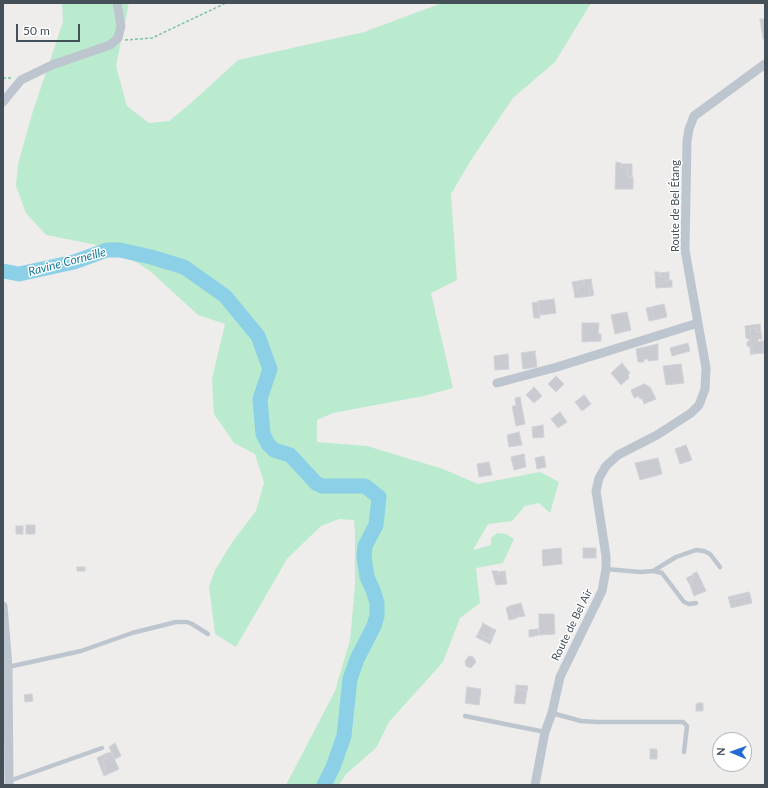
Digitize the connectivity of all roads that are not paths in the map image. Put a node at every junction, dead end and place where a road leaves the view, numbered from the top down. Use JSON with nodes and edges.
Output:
{"nodes":[{"id":1,"x":117,"y":3,"type":"edge"},
{"id":2,"x":765,"y":64,"type":"edge"},
{"id":3,"x":3,"y":102,"type":"edge"},
{"id":4,"x":698,"y":323,"type":"junction"},
{"id":5,"x":497,"y":383,"type":"dead end"},
{"id":6,"x":699,"y":405,"type":"joint"},
{"id":7,"x":720,"y":567,"type":"dead end"},
{"id":8,"x":606,"y":569,"type":"junction"},
{"id":9,"x":653,"y":571,"type":"junction"},
{"id":10,"x":696,"y":603,"type":"dead end"},
{"id":11,"x":3,"y":606,"type":"edge"},
{"id":12,"x":208,"y":634,"type":"dead end"},
{"id":13,"x":8,"y":667,"type":"junction"},
{"id":14,"x":552,"y":713,"type":"junction"},
{"id":15,"x":465,"y":716,"type":"dead end"},
{"id":16,"x":545,"y":732,"type":"junction"},
{"id":17,"x":102,"y":748,"type":"dead end"},
{"id":18,"x":684,"y":752,"type":"dead end"},
{"id":19,"x":9,"y":783,"type":"edge"},
{"id":20,"x":535,"y":785,"type":"edge"}],
"edges":[{"from":1,"to":3,"type":"street"},
{"from":2,"to":4,"type":"street","name":"Route de Bel Étang"},
{"from":4,"to":5,"type":"street"},
{"from":4,"to":6,"type":"street","name":"Route de Bel Étang"},
{"from":6,"to":8,"type":"street","name":"Route de Bel Air"},
{"from":7,"to":9,"type":"lane"},
{"from":8,"to":9,"type":"lane"},
{"from":8,"to":14,"type":"street","name":"Route de Bel Air"},
{"from":9,"to":10,"type":"lane"},
{"from":11,"to":13,"type":"street"},
{"from":12,"to":13,"type":"lane"},
{"from":13,"to":19,"type":"street"},
{"from":14,"to":16,"type":"street","name":"Route de Bel Air"},
{"from":14,"to":18,"type":"lane"},
{"from":15,"to":16,"type":"lane"},
{"from":16,"to":20,"type":"street","name":"Route de Bel Air"},
{"from":17,"to":19,"type":"lane"}]}
